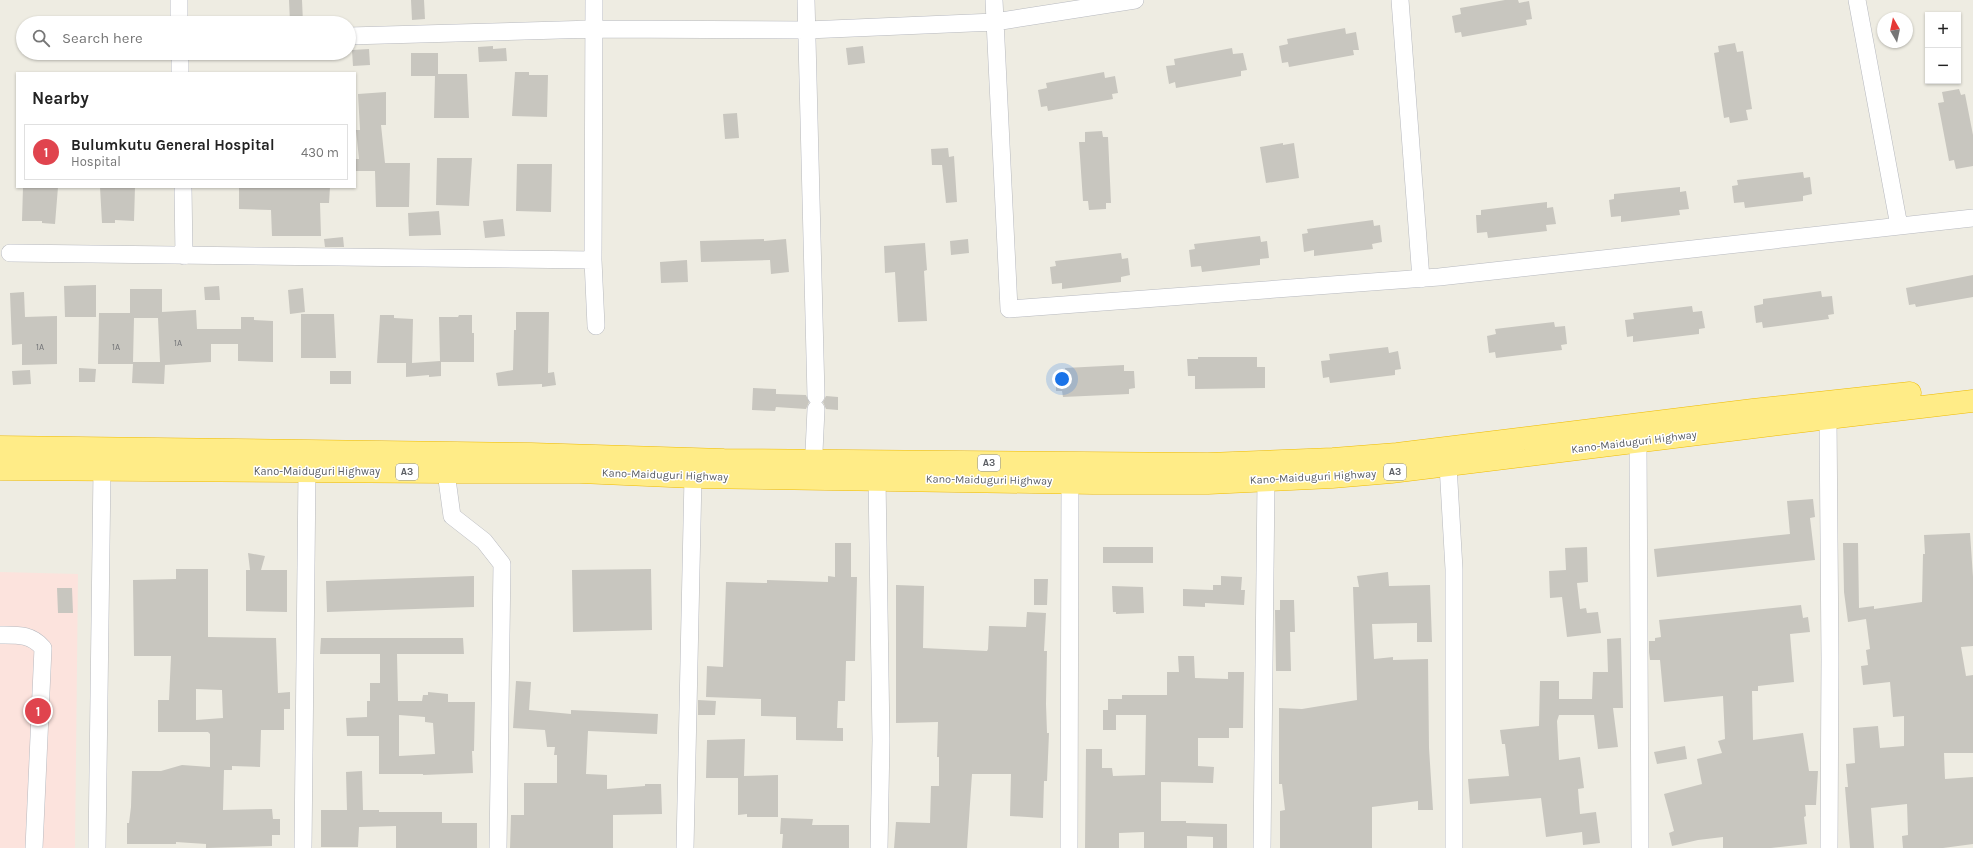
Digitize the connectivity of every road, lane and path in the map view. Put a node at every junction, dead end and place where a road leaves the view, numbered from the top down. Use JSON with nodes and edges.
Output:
{"nodes":[{"id":1,"x":179,"y":0,"type":"edge"},
{"id":2,"x":594,"y":0,"type":"edge"},
{"id":3,"x":806,"y":0,"type":"edge"},
{"id":4,"x":994,"y":0,"type":"edge"},
{"id":5,"x":1135,"y":0,"type":"edge"},
{"id":6,"x":1400,"y":0,"type":"edge"},
{"id":7,"x":1857,"y":0,"type":"edge"},
{"id":8,"x":179,"y":16,"type":"edge"},
{"id":9,"x":995,"y":22,"type":"junction"},
{"id":10,"x":594,"y":29,"type":"junction"},
{"id":11,"x":807,"y":30,"type":"junction"},
{"id":12,"x":356,"y":36,"type":"edge"},
{"id":13,"x":180,"y":60,"type":"edge"},
{"id":14,"x":180,"y":72,"type":"edge"},
{"id":15,"x":183,"y":188,"type":"edge"},
{"id":16,"x":1973,"y":218,"type":"edge"},
{"id":17,"x":1899,"y":226,"type":"junction"},
{"id":18,"x":10,"y":253,"type":"dead end"},
{"id":19,"x":184,"y":256,"type":"junction"},
{"id":20,"x":593,"y":260,"type":"junction"},
{"id":21,"x":1421,"y":279,"type":"junction"},
{"id":22,"x":596,"y":326,"type":"dead end"},
{"id":23,"x":1973,"y":386,"type":"edge"},
{"id":24,"x":1973,"y":401,"type":"edge"},
{"id":25,"x":1828,"y":418,"type":"junction"},
{"id":26,"x":1638,"y":442,"type":"junction"},
{"id":27,"x":0,"y":447,"type":"edge"},
{"id":28,"x":1448,"y":465,"type":"junction"},
{"id":29,"x":0,"y":469,"type":"edge"},
{"id":30,"x":813,"y":469,"type":"junction"},
{"id":31,"x":102,"y":470,"type":"junction"},
{"id":32,"x":307,"y":471,"type":"junction"},
{"id":33,"x":446,"y":472,"type":"junction"},
{"id":34,"x":692,"y":477,"type":"junction"},
{"id":35,"x":877,"y":478,"type":"junction"},
{"id":36,"x":1266,"y":480,"type":"junction"},
{"id":37,"x":1070,"y":481,"type":"junction"},
{"id":38,"x":0,"y":635,"type":"edge"},
{"id":39,"x":34,"y":848,"type":"edge"},
{"id":40,"x":97,"y":848,"type":"edge"},
{"id":41,"x":303,"y":848,"type":"edge"},
{"id":42,"x":498,"y":848,"type":"edge"},
{"id":43,"x":685,"y":848,"type":"edge"},
{"id":44,"x":878,"y":848,"type":"edge"},
{"id":45,"x":1069,"y":848,"type":"edge"},
{"id":46,"x":1262,"y":848,"type":"edge"},
{"id":47,"x":1454,"y":848,"type":"edge"},
{"id":48,"x":1640,"y":848,"type":"edge"},
{"id":49,"x":1829,"y":848,"type":"edge"}],
"edges":[{"from":1,"to":8,"type":"street"},
{"from":2,"to":10,"type":"street"},
{"from":3,"to":11,"type":"street"},
{"from":4,"to":9,"type":"street"},
{"from":5,"to":9,"type":"street"},
{"from":6,"to":21,"type":"street"},
{"from":7,"to":17,"type":"street"},
{"from":9,"to":11,"type":"street"},
{"from":9,"to":21,"type":"street"},
{"from":10,"to":11,"type":"street"},
{"from":10,"to":12,"type":"street"},
{"from":10,"to":20,"type":"street"},
{"from":11,"to":30,"type":"street"},
{"from":13,"to":14,"type":"street"},
{"from":15,"to":19,"type":"street"},
{"from":16,"to":17,"type":"street"},
{"from":17,"to":21,"type":"street"},
{"from":18,"to":19,"type":"street"},
{"from":19,"to":20,"type":"street"},
{"from":20,"to":22,"type":"street"},
{"from":23,"to":30,"type":"highway","name":"Kano-Maiduguri Highway","number":"A3"},
{"from":24,"to":25,"type":"highway","name":"Kano-Maiduguri Highway","number":"A3"},
{"from":25,"to":26,"type":"highway","name":"Kano-Maiduguri Highway","number":"A3"},
{"from":25,"to":49,"type":"street"},
{"from":26,"to":28,"type":"highway","name":"Kano-Maiduguri Highway","number":"A3"},
{"from":26,"to":48,"type":"street"},
{"from":27,"to":30,"type":"highway","name":"Kano-Maiduguri Highway","number":"A3"},
{"from":28,"to":36,"type":"highway","name":"Kano-Maiduguri Highway","number":"A3"},
{"from":28,"to":47,"type":"street"},
{"from":29,"to":31,"type":"highway","name":"Kano-Maiduguri Highway","number":"A3"},
{"from":30,"to":34,"type":"highway","name":"Kano-Maiduguri Highway","number":"A3"},
{"from":30,"to":35,"type":"highway","name":"Kano-Maiduguri Highway","number":"A3"},
{"from":31,"to":32,"type":"highway","name":"Kano-Maiduguri Highway","number":"A3"},
{"from":31,"to":40,"type":"street"},
{"from":32,"to":33,"type":"highway","name":"Kano-Maiduguri Highway","number":"A3"},
{"from":32,"to":41,"type":"street"},
{"from":33,"to":34,"type":"highway","name":"Kano-Maiduguri Highway","number":"A3"},
{"from":33,"to":42,"type":"street"},
{"from":34,"to":43,"type":"street"},
{"from":35,"to":37,"type":"highway","name":"Kano-Maiduguri Highway","number":"A3"},
{"from":35,"to":44,"type":"street"},
{"from":36,"to":37,"type":"highway","name":"Kano-Maiduguri Highway","number":"A3"},
{"from":36,"to":46,"type":"street"},
{"from":37,"to":45,"type":"street"},
{"from":38,"to":39,"type":"street"}]}
